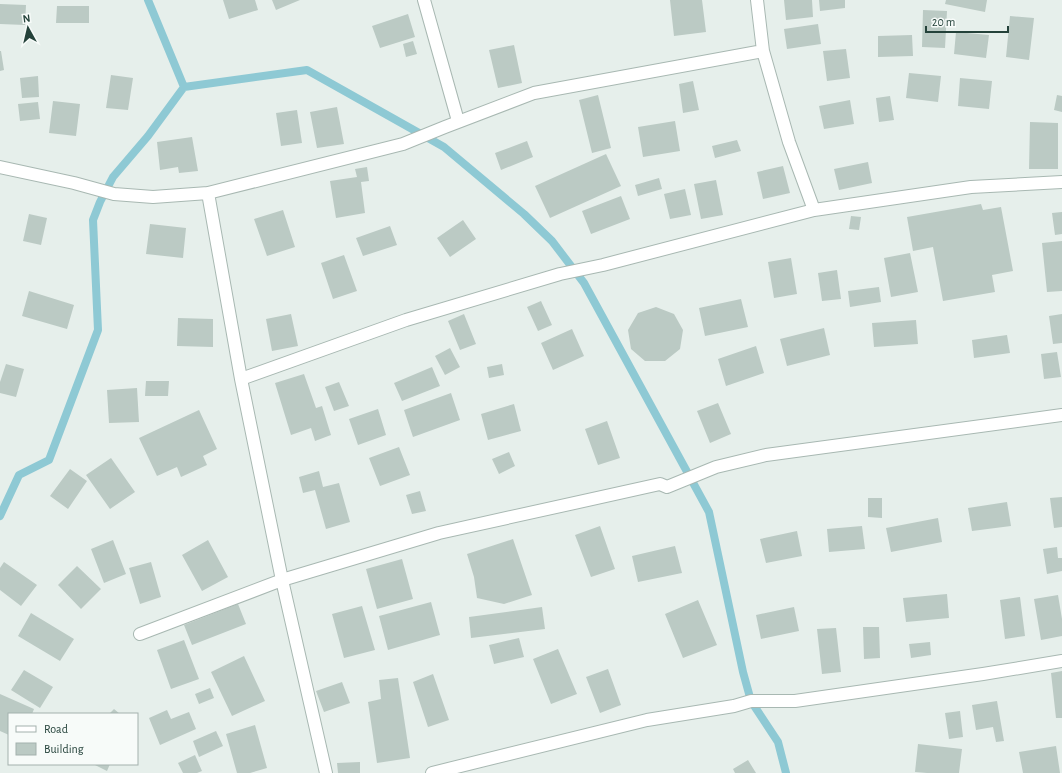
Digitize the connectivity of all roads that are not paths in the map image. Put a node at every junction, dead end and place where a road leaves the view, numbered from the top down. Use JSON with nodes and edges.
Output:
{"nodes":[{"id":1,"x":424,"y":0,"type":"edge"},
{"id":2,"x":757,"y":0,"type":"edge"},
{"id":3,"x":763,"y":51,"type":"junction"},
{"id":4,"x":458,"y":121,"type":"junction"},
{"id":5,"x":0,"y":167,"type":"edge"},
{"id":6,"x":1062,"y":182,"type":"edge"},
{"id":7,"x":208,"y":193,"type":"junction"},
{"id":8,"x":814,"y":210,"type":"junction"},
{"id":9,"x":241,"y":380,"type":"junction"},
{"id":10,"x":1062,"y":415,"type":"edge"},
{"id":11,"x":282,"y":580,"type":"junction"},
{"id":12,"x":140,"y":634,"type":"dead end"},
{"id":13,"x":1062,"y":661,"type":"edge"},
{"id":14,"x":326,"y":773,"type":"edge"},
{"id":15,"x":432,"y":773,"type":"edge"}],
"edges":[{"from":1,"to":4,"type":"street"},
{"from":2,"to":3,"type":"street"},
{"from":3,"to":4,"type":"street"},
{"from":3,"to":8,"type":"street"},
{"from":4,"to":7,"type":"street"},
{"from":5,"to":7,"type":"street"},
{"from":6,"to":8,"type":"street"},
{"from":7,"to":9,"type":"street"},
{"from":8,"to":9,"type":"street"},
{"from":9,"to":11,"type":"street"},
{"from":10,"to":11,"type":"street"},
{"from":11,"to":12,"type":"street"},
{"from":11,"to":14,"type":"street"},
{"from":13,"to":15,"type":"street"}]}
